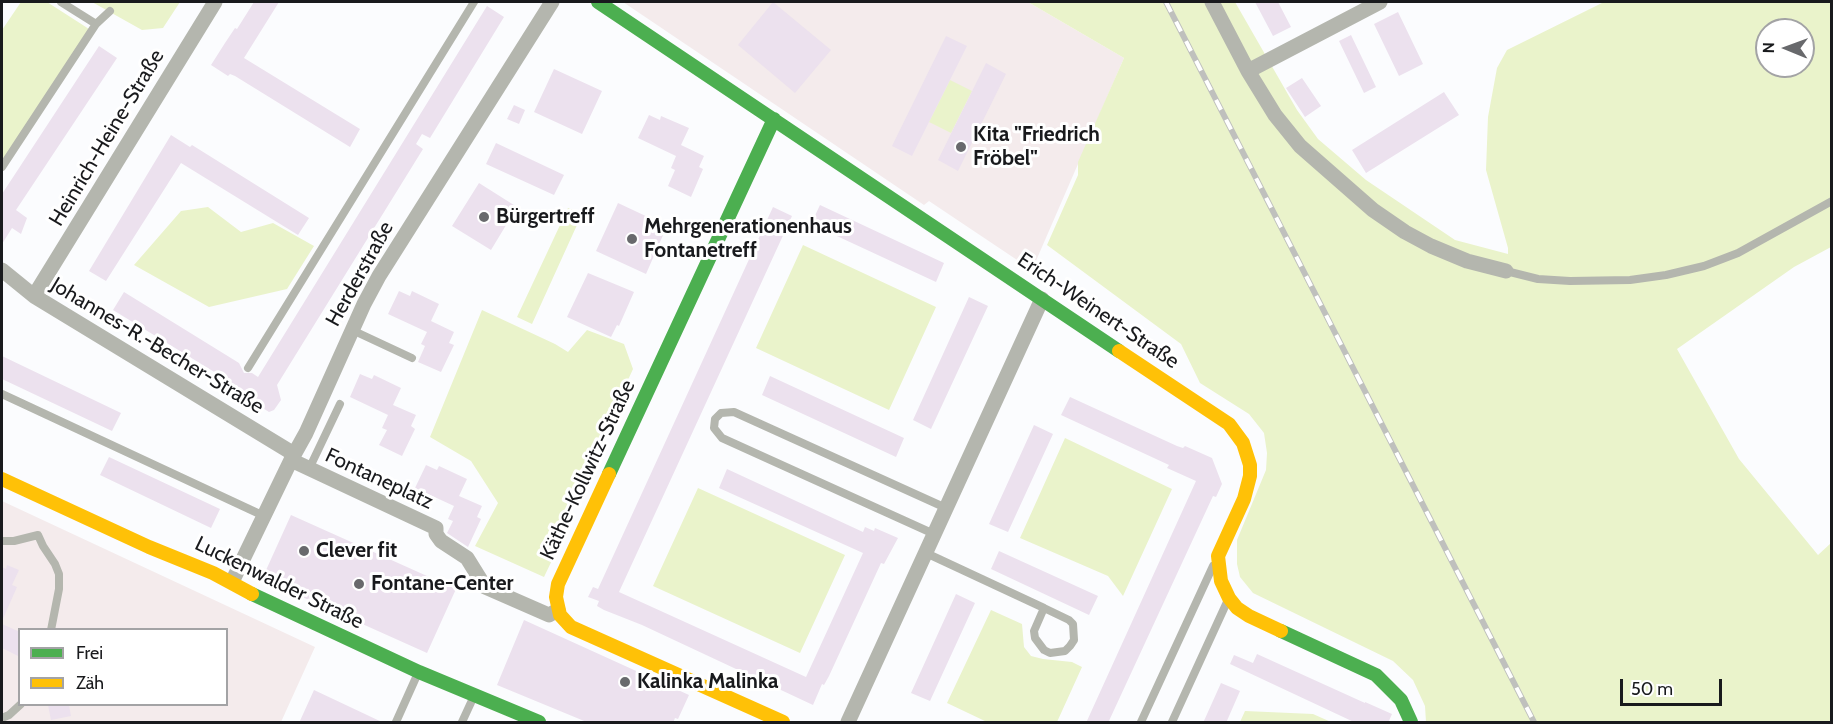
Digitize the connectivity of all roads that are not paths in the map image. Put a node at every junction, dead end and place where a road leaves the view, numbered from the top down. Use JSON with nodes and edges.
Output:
{"nodes":[{"id":1,"x":61,"y":2,"type":"edge"},
{"id":2,"x":214,"y":2,"type":"edge"},
{"id":3,"x":474,"y":2,"type":"edge"},
{"id":4,"x":552,"y":2,"type":"edge"},
{"id":5,"x":598,"y":2,"type":"edge"},
{"id":6,"x":1212,"y":2,"type":"edge"},
{"id":7,"x":1380,"y":2,"type":"edge"},
{"id":8,"x":110,"y":11,"type":"dead end"},
{"id":9,"x":96,"y":24,"type":"junction"},
{"id":10,"x":1248,"y":71,"type":"junction"},
{"id":11,"x":774,"y":119,"type":"junction"},
{"id":12,"x":2,"y":167,"type":"edge"},
{"id":13,"x":1832,"y":201,"type":"edge"},
{"id":14,"x":2,"y":270,"type":"edge"},
{"id":15,"x":1506,"y":271,"type":"joint"},
{"id":16,"x":34,"y":296,"type":"junction"},
{"id":17,"x":1042,"y":299,"type":"junction"},
{"id":18,"x":352,"y":330,"type":"junction"},
{"id":19,"x":412,"y":358,"type":"dead end"},
{"id":20,"x":248,"y":368,"type":"dead end"},
{"id":21,"x":2,"y":394,"type":"edge"},
{"id":22,"x":340,"y":404,"type":"dead end"},
{"id":23,"x":293,"y":457,"type":"junction"},
{"id":24,"x":309,"y":469,"type":"junction"},
{"id":25,"x":2,"y":479,"type":"edge"},
{"id":26,"x":946,"y":508,"type":"junction"},
{"id":27,"x":264,"y":516,"type":"junction"},
{"id":28,"x":934,"y":534,"type":"junction"},
{"id":29,"x":2,"y":541,"type":"edge"},
{"id":30,"x":926,"y":553,"type":"junction"},
{"id":31,"x":1218,"y":556,"type":"junction"},
{"id":32,"x":232,"y":582,"type":"junction"},
{"id":33,"x":1229,"y":598,"type":"junction"},
{"id":34,"x":1044,"y":608,"type":"junction"},
{"id":35,"x":558,"y":610,"type":"junction"},
{"id":36,"x":51,"y":628,"type":"edge"},
{"id":37,"x":419,"y":672,"type":"junction"},
{"id":38,"x":474,"y":696,"type":"junction"},
{"id":39,"x":20,"y":706,"type":"edge"},
{"id":40,"x":2,"y":718,"type":"edge"},
{"id":41,"x":396,"y":723,"type":"edge"},
{"id":42,"x":462,"y":723,"type":"edge"},
{"id":43,"x":539,"y":723,"type":"edge"},
{"id":44,"x":783,"y":723,"type":"edge"},
{"id":45,"x":848,"y":723,"type":"edge"},
{"id":46,"x":1141,"y":723,"type":"edge"},
{"id":47,"x":1172,"y":723,"type":"edge"},
{"id":48,"x":1411,"y":723,"type":"edge"}],
"edges":[{"from":1,"to":9,"type":"lane"},
{"from":2,"to":16,"type":"street","name":"Heinrich-Heine-Straße"},
{"from":3,"to":20,"type":"lane"},
{"from":4,"to":18,"type":"street","name":"Herderstraße"},
{"from":5,"to":11,"type":"street","name":"Erich-Weinert-Straße"},
{"from":6,"to":10,"type":"street"},
{"from":7,"to":10,"type":"street"},
{"from":8,"to":9,"type":"lane"},
{"from":9,"to":12,"type":"lane"},
{"from":10,"to":15,"type":"street"},
{"from":11,"to":17,"type":"street","name":"Erich-Weinert-Straße"},
{"from":11,"to":35,"type":"street","name":"Käthe-Kollwitz-Straße"},
{"from":13,"to":15,"type":"lane"},
{"from":14,"to":16,"type":"street","name":"Johannes-R.-Becher-Straße"},
{"from":16,"to":23,"type":"street","name":"Johannes-R.-Becher-Straße"},
{"from":17,"to":26,"type":"street"},
{"from":17,"to":31,"type":"street","name":"Erich-Weinert-Straße"},
{"from":18,"to":19,"type":"lane"},
{"from":18,"to":23,"type":"street","name":"Herderstraße"},
{"from":21,"to":27,"type":"lane"},
{"from":22,"to":24,"type":"lane"},
{"from":23,"to":24,"type":"street","name":"Fontaneplatz"},
{"from":23,"to":27,"type":"street","name":"Herderstraße"},
{"from":24,"to":35,"type":"street","name":"Fontaneplatz"},
{"from":25,"to":32,"type":"street","name":"Luckenwalder Straße"},
{"from":26,"to":28,"type":"street"},
{"from":26,"to":28,"type":"lane"},
{"from":27,"to":32,"type":"street","name":"Herderstraße"},
{"from":28,"to":30,"type":"street"},
{"from":29,"to":36,"type":"lane"},
{"from":30,"to":34,"type":"lane"},
{"from":30,"to":45,"type":"street"},
{"from":31,"to":33,"type":"street"},
{"from":31,"to":46,"type":"lane"},
{"from":32,"to":37,"type":"street","name":"Luckenwalder Straße"},
{"from":33,"to":47,"type":"lane"},
{"from":33,"to":48,"type":"street"},
{"from":34,"to":34,"type":"lane"},
{"from":35,"to":44,"type":"street"},
{"from":37,"to":38,"type":"street","name":"Luckenwalder Straße"},
{"from":37,"to":41,"type":"lane"},
{"from":38,"to":42,"type":"lane"},
{"from":38,"to":43,"type":"street","name":"Luckenwalder Straße"},
{"from":39,"to":40,"type":"lane"}]}
